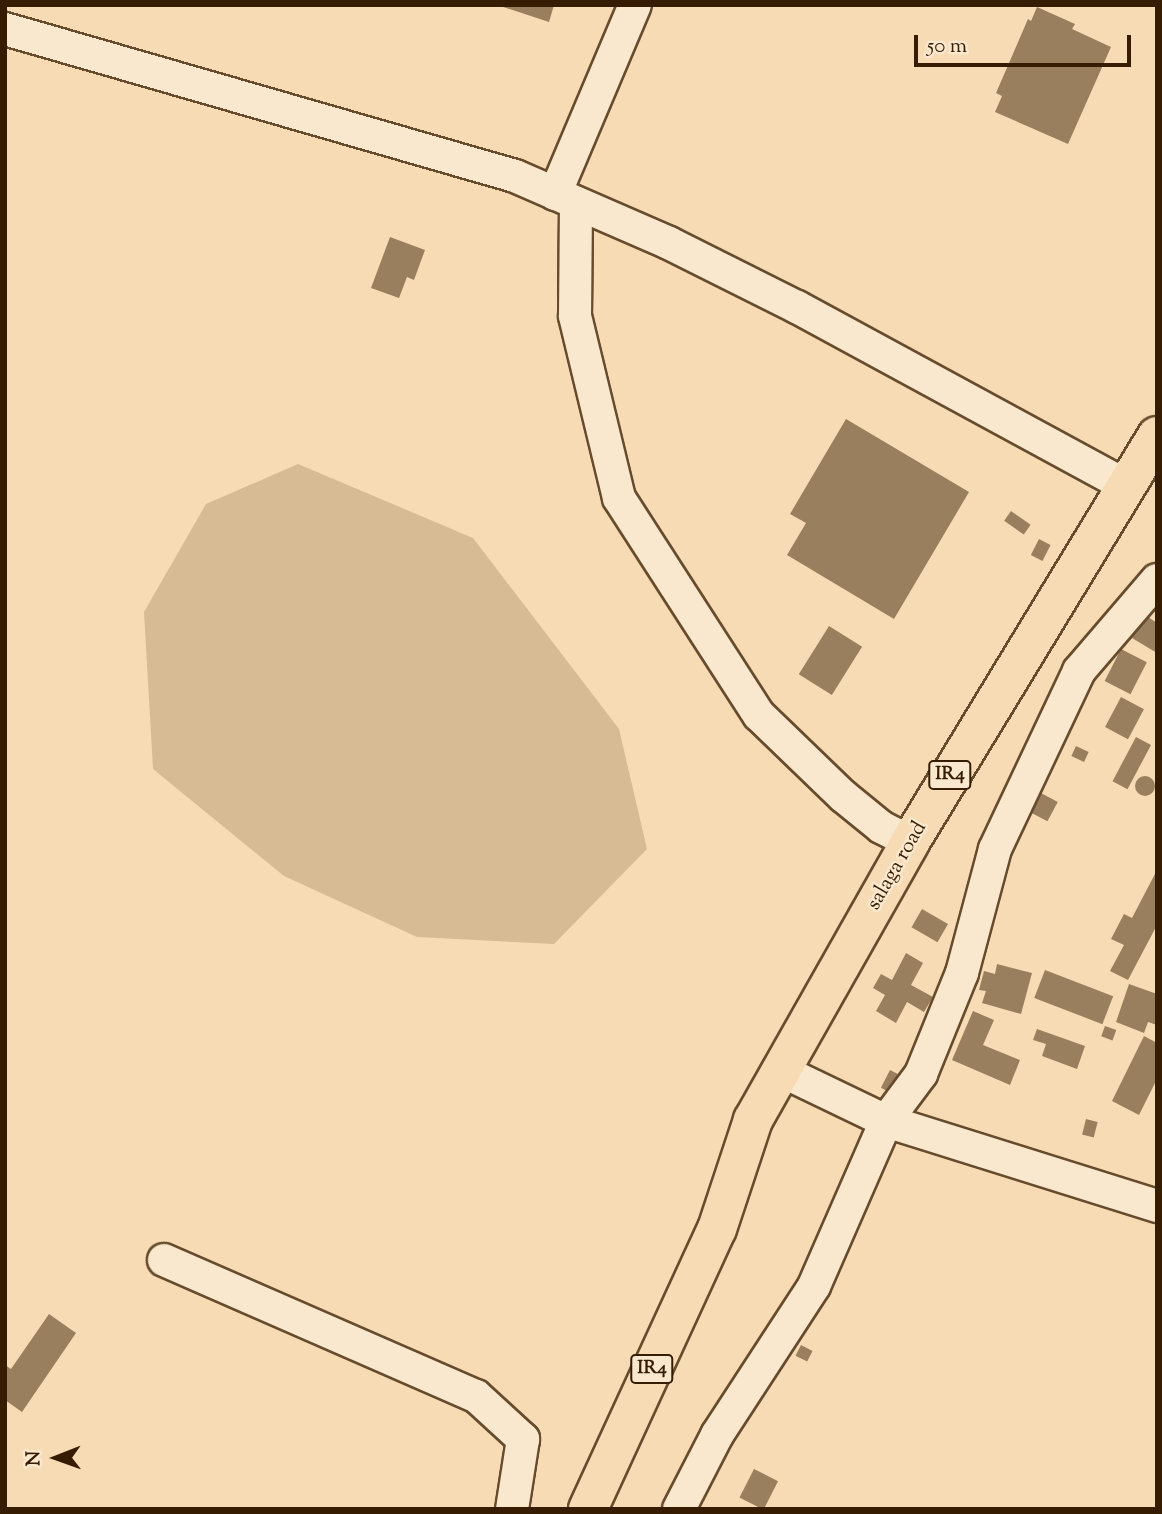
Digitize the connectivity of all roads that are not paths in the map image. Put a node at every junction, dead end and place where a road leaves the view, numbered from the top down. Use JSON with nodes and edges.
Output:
{"nodes":[{"id":1,"x":635,"y":5,"type":"edge"},
{"id":2,"x":5,"y":29,"type":"edge"},
{"id":3,"x":566,"y":198,"type":"junction"},
{"id":4,"x":1157,"y":436,"type":"edge"},
{"id":5,"x":1126,"y":486,"type":"junction"},
{"id":6,"x":1157,"y":580,"type":"edge"},
{"id":7,"x":910,"y":842,"type":"junction"},
{"id":8,"x":780,"y":1070,"type":"junction"},
{"id":9,"x":886,"y":1121,"type":"junction"},
{"id":10,"x":1157,"y":1206,"type":"edge"},
{"id":11,"x":164,"y":1260,"type":"dead end"},
{"id":12,"x":512,"y":1509,"type":"edge"},
{"id":13,"x":588,"y":1509,"type":"edge"},
{"id":14,"x":679,"y":1509,"type":"edge"}],
"edges":[{"from":1,"to":3,"type":"street"},
{"from":2,"to":3,"type":"street"},
{"from":3,"to":5,"type":"street"},
{"from":3,"to":7,"type":"street"},
{"from":4,"to":5,"type":"main road","name":"salaga road","number":"IR4"},
{"from":5,"to":7,"type":"main road","name":"salaga road","number":"IR4"},
{"from":6,"to":9,"type":"street"},
{"from":7,"to":8,"type":"main road","name":"salaga road","number":"IR4"},
{"from":8,"to":9,"type":"street"},
{"from":8,"to":13,"type":"main road","name":"salaga road","number":"IR4"},
{"from":9,"to":10,"type":"street"},
{"from":9,"to":14,"type":"street"},
{"from":11,"to":12,"type":"street"}]}
